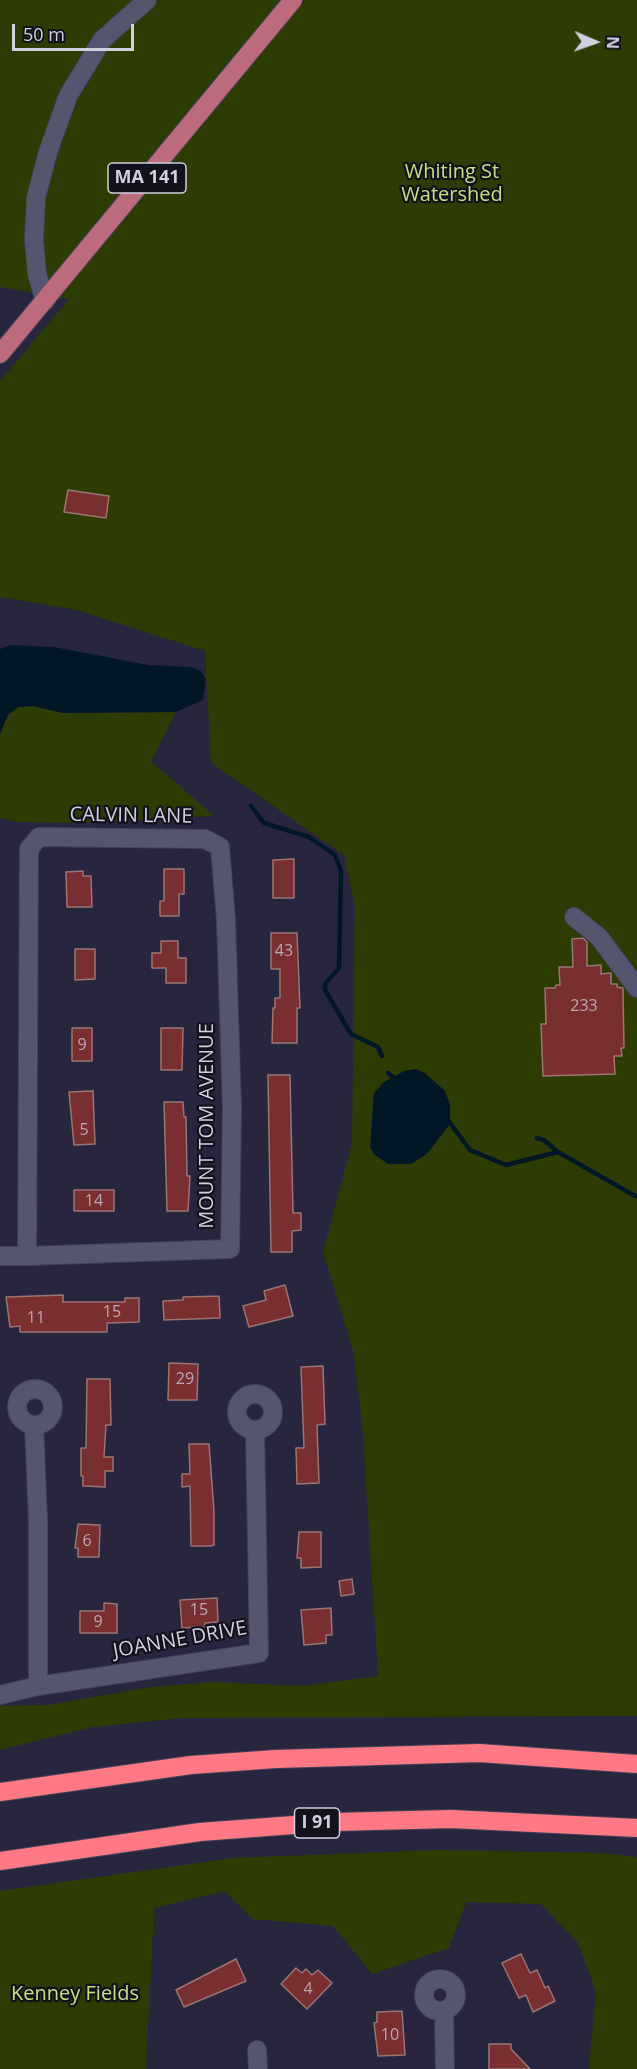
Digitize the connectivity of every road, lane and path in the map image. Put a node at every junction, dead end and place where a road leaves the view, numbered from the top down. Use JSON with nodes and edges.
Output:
{"nodes":[{"id":1,"x":147,"y":0,"type":"edge"},
{"id":2,"x":293,"y":0,"type":"edge"},
{"id":3,"x":45,"y":300,"type":"junction"},
{"id":4,"x":0,"y":354,"type":"edge"},
{"id":5,"x":218,"y":846,"type":"joint"},
{"id":6,"x":574,"y":917,"type":"dead end"},
{"id":7,"x":637,"y":988,"type":"edge"},
{"id":8,"x":0,"y":1256,"type":"edge"},
{"id":9,"x":27,"y":1256,"type":"junction"},
{"id":10,"x":34,"y":1425,"type":"dead end"},
{"id":11,"x":255,"y":1430,"type":"dead end"},
{"id":12,"x":38,"y":1686,"type":"junction"},
{"id":13,"x":0,"y":1695,"type":"edge"},
{"id":14,"x":637,"y":1764,"type":"edge"},
{"id":15,"x":0,"y":1792,"type":"edge"},
{"id":16,"x":637,"y":1828,"type":"edge"},
{"id":17,"x":0,"y":1861,"type":"edge"},
{"id":18,"x":444,"y":2011,"type":"dead end"},
{"id":19,"x":257,"y":2050,"type":"dead end"},
{"id":20,"x":258,"y":2069,"type":"edge"},
{"id":21,"x":445,"y":2069,"type":"edge"}],
"edges":[{"from":1,"to":3,"type":"street"},
{"from":2,"to":3,"type":"main road","number":"MA 141"},
{"from":3,"to":4,"type":"main road","number":"MA 141"},
{"from":5,"to":9,"type":"street","name":"CALVIN LANE"},
{"from":5,"to":9,"type":"street","name":"MOUNT TOM AVENUE"},
{"from":6,"to":7,"type":"street"},
{"from":8,"to":9,"type":"street","name":"MOUNT TOM AVENUE"},
{"from":10,"to":12,"type":"street"},
{"from":11,"to":12,"type":"street","name":"JOANNE DRIVE"},
{"from":12,"to":13,"type":"street","name":"JOANNE DRIVE"},
{"from":14,"to":15,"type":"highway"},
{"from":16,"to":17,"type":"highway","number":"I 91"},
{"from":18,"to":21,"type":"street"},
{"from":19,"to":20,"type":"street"}]}
